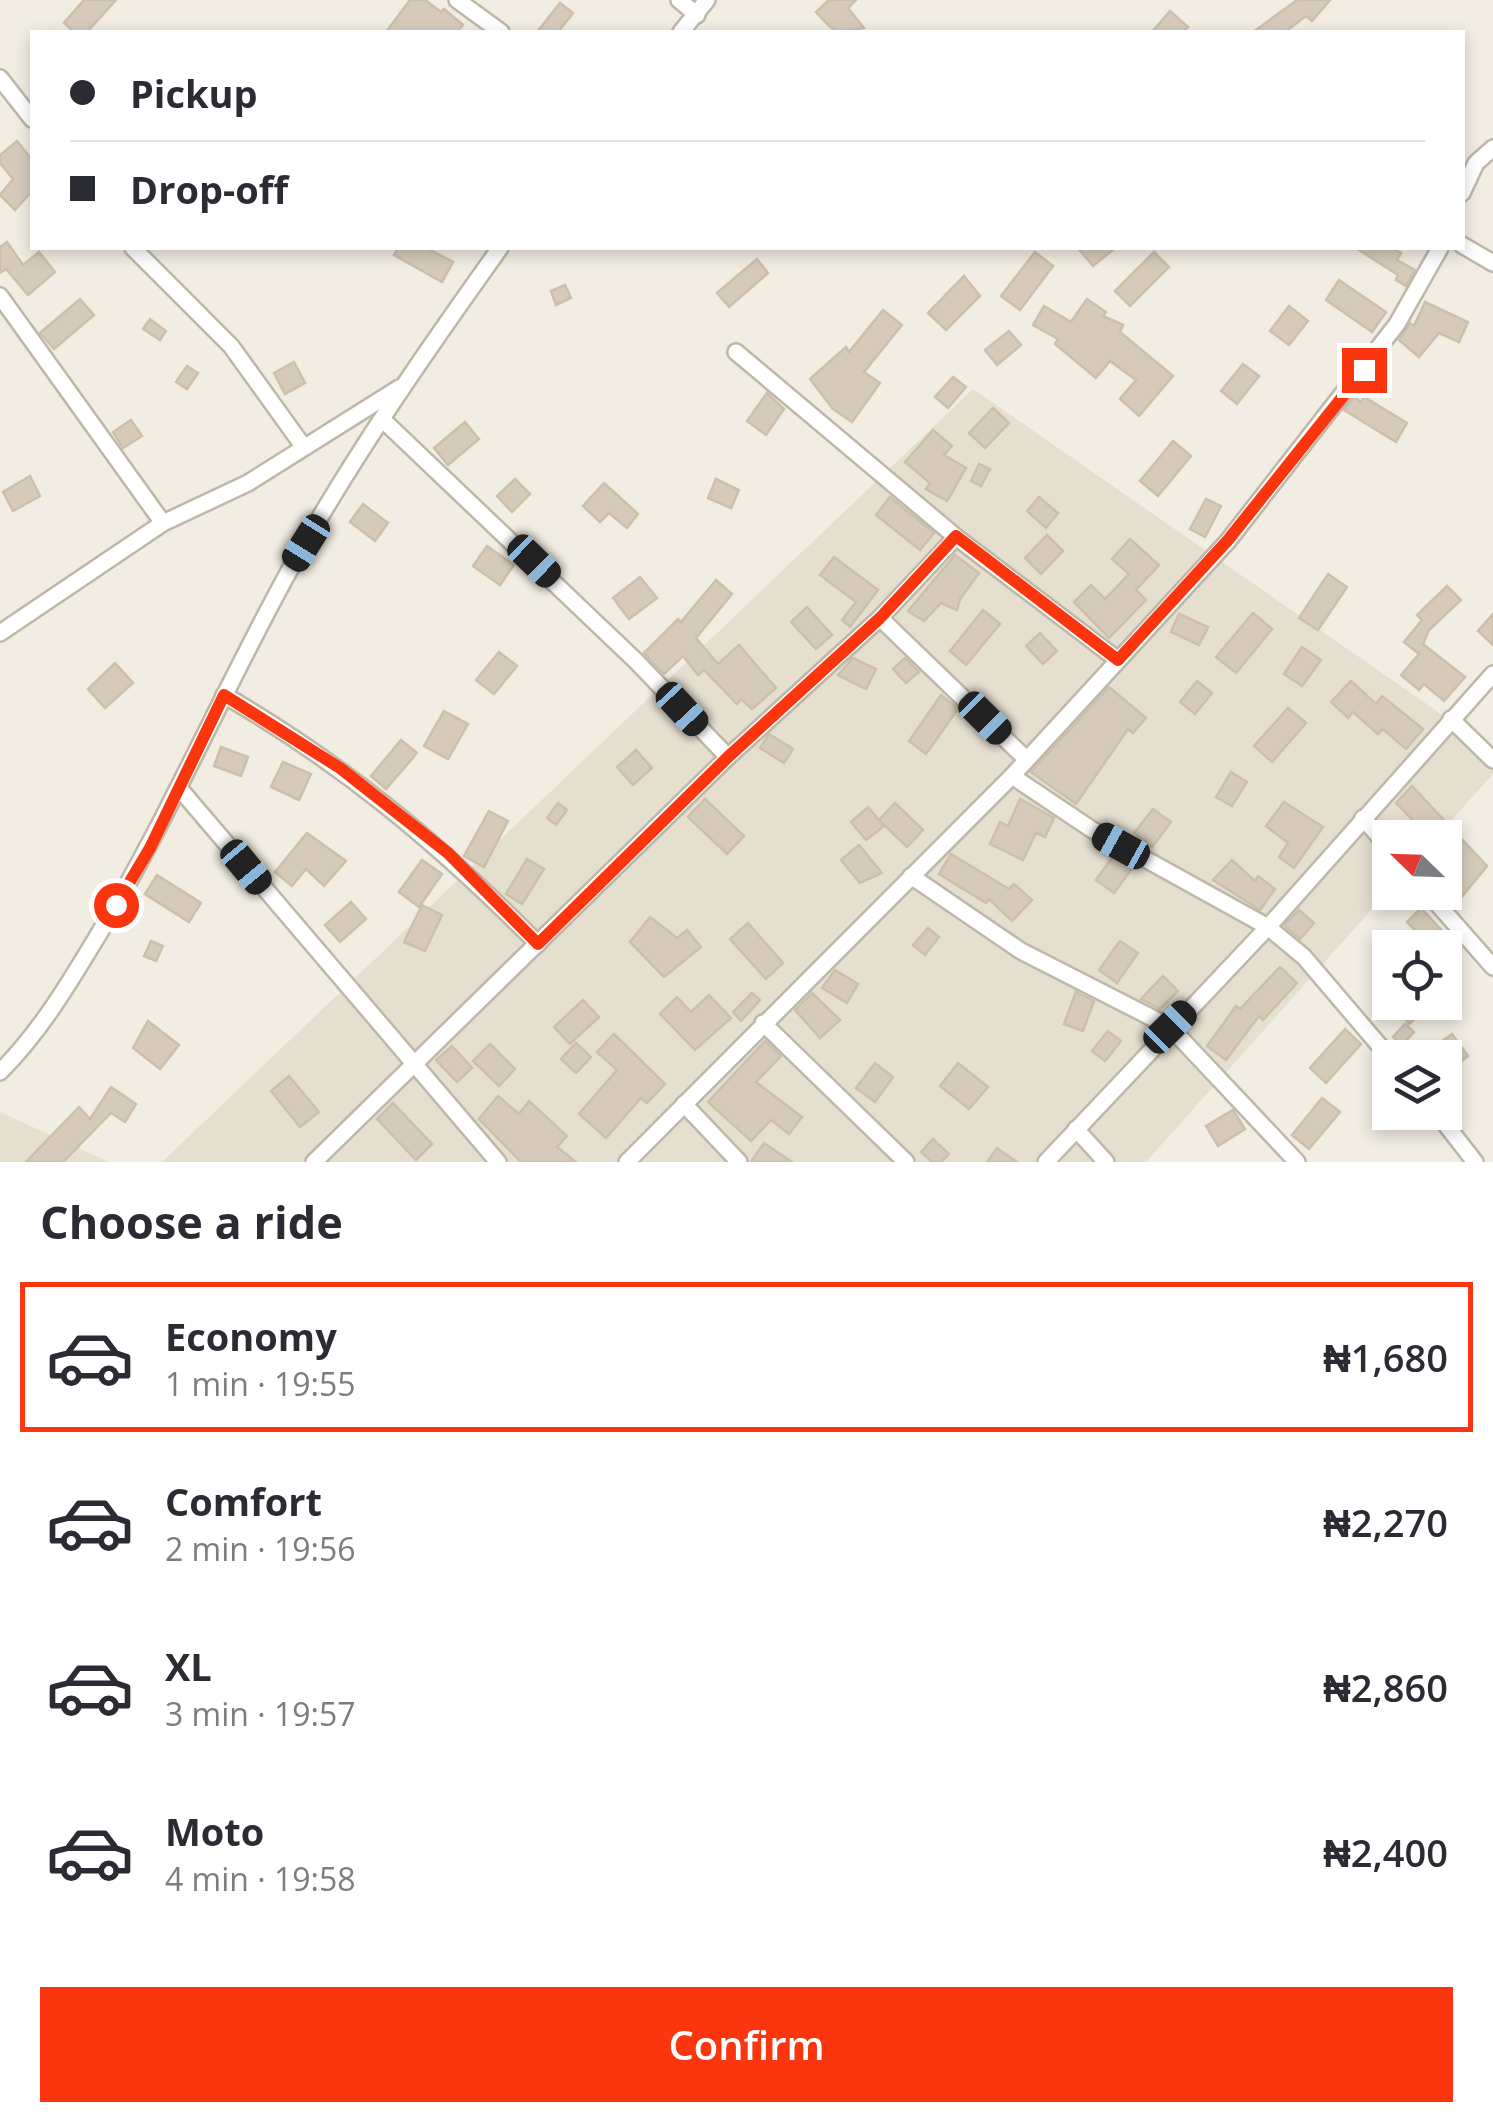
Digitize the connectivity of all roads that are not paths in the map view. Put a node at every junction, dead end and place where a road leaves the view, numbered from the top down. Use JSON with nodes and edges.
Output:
{"nodes":[{"id":1,"x":457,"y":0,"type":"edge"},
{"id":2,"x":680,"y":0,"type":"edge"},
{"id":3,"x":707,"y":0,"type":"edge"},
{"id":4,"x":697,"y":16,"type":"junction"},
{"id":5,"x":498,"y":30,"type":"edge"},
{"id":6,"x":683,"y":30,"type":"edge"},
{"id":7,"x":0,"y":78,"type":"edge"},
{"id":8,"x":30,"y":116,"type":"edge"},
{"id":9,"x":1493,"y":148,"type":"edge"},
{"id":10,"x":1465,"y":187,"type":"edge"},
{"id":11,"x":1465,"y":247,"type":"edge"},
{"id":12,"x":135,"y":250,"type":"edge"},
{"id":13,"x":499,"y":250,"type":"edge"},
{"id":14,"x":1439,"y":250,"type":"edge"},
{"id":15,"x":1493,"y":263,"type":"edge"},
{"id":16,"x":0,"y":296,"type":"edge"},
{"id":17,"x":736,"y":352,"type":"dead end"},
{"id":18,"x":406,"y":383,"type":"junction"},
{"id":19,"x":383,"y":420,"type":"junction"},
{"id":20,"x":304,"y":446,"type":"junction"},
{"id":21,"x":163,"y":523,"type":"junction"},
{"id":22,"x":956,"y":536,"type":"junction"},
{"id":23,"x":880,"y":618,"type":"junction"},
{"id":24,"x":0,"y":634,"type":"edge"},
{"id":25,"x":1118,"y":660,"type":"junction"},
{"id":26,"x":1493,"y":674,"type":"edge"},
{"id":27,"x":224,"y":695,"type":"junction"},
{"id":28,"x":1451,"y":719,"type":"junction"},
{"id":29,"x":728,"y":757,"type":"junction"},
{"id":30,"x":1026,"y":759,"type":"junction"},
{"id":31,"x":1493,"y":760,"type":"edge"},
{"id":32,"x":1012,"y":776,"type":"junction"},
{"id":33,"x":179,"y":788,"type":"junction"},
{"id":34,"x":1363,"y":818,"type":"junction"},
{"id":35,"x":1372,"y":828,"type":"edge"},
{"id":36,"x":911,"y":876,"type":"junction"},
{"id":37,"x":1444,"y":910,"type":"edge"},
{"id":38,"x":1268,"y":926,"type":"junction"},
{"id":39,"x":538,"y":944,"type":"junction"},
{"id":40,"x":1493,"y":966,"type":"edge"},
{"id":41,"x":764,"y":1023,"type":"junction"},
{"id":42,"x":1170,"y":1027,"type":"junction"},
{"id":43,"x":1375,"y":1040,"type":"edge"},
{"id":44,"x":418,"y":1064,"type":"junction"},
{"id":45,"x":0,"y":1072,"type":"edge"},
{"id":46,"x":684,"y":1104,"type":"junction"},
{"id":47,"x":1076,"y":1129,"type":"junction"},
{"id":48,"x":1450,"y":1130,"type":"edge"},
{"id":49,"x":314,"y":1162,"type":"edge"},
{"id":50,"x":498,"y":1162,"type":"edge"},
{"id":51,"x":627,"y":1162,"type":"edge"},
{"id":52,"x":738,"y":1162,"type":"edge"},
{"id":53,"x":906,"y":1162,"type":"edge"},
{"id":54,"x":1046,"y":1162,"type":"edge"},
{"id":55,"x":1106,"y":1162,"type":"edge"},
{"id":56,"x":1296,"y":1162,"type":"edge"},
{"id":57,"x":1475,"y":1162,"type":"edge"}],
"edges":[{"from":1,"to":5,"type":"street"},
{"from":2,"to":4,"type":"street"},
{"from":3,"to":4,"type":"street"},
{"from":4,"to":6,"type":"street"},
{"from":7,"to":8,"type":"street"},
{"from":9,"to":10,"type":"street"},
{"from":11,"to":15,"type":"street"},
{"from":12,"to":20,"type":"street"},
{"from":13,"to":18,"type":"street"},
{"from":14,"to":25,"type":"street"},
{"from":16,"to":21,"type":"street"},
{"from":17,"to":22,"type":"street"},
{"from":18,"to":19,"type":"street"},
{"from":18,"to":20,"type":"street"},
{"from":19,"to":27,"type":"street"},
{"from":19,"to":29,"type":"street"},
{"from":20,"to":21,"type":"street"},
{"from":21,"to":24,"type":"street"},
{"from":22,"to":23,"type":"street"},
{"from":22,"to":25,"type":"street"},
{"from":23,"to":29,"type":"street"},
{"from":23,"to":30,"type":"street"},
{"from":25,"to":30,"type":"street"},
{"from":26,"to":28,"type":"street"},
{"from":27,"to":33,"type":"street"},
{"from":27,"to":39,"type":"street"},
{"from":28,"to":31,"type":"street"},
{"from":28,"to":34,"type":"street"},
{"from":29,"to":39,"type":"street"},
{"from":30,"to":32,"type":"street"},
{"from":32,"to":36,"type":"street"},
{"from":32,"to":38,"type":"street"},
{"from":33,"to":44,"type":"street"},
{"from":33,"to":45,"type":"street"},
{"from":34,"to":35,"type":"street"},
{"from":34,"to":38,"type":"street"},
{"from":36,"to":41,"type":"street"},
{"from":36,"to":42,"type":"street"},
{"from":37,"to":40,"type":"street"},
{"from":38,"to":42,"type":"street"},
{"from":38,"to":43,"type":"street"},
{"from":39,"to":44,"type":"street"},
{"from":41,"to":46,"type":"street"},
{"from":41,"to":53,"type":"street"},
{"from":42,"to":47,"type":"street"},
{"from":42,"to":56,"type":"street"},
{"from":44,"to":49,"type":"street"},
{"from":44,"to":50,"type":"street"},
{"from":46,"to":51,"type":"street"},
{"from":46,"to":52,"type":"street"},
{"from":47,"to":54,"type":"street"},
{"from":47,"to":55,"type":"street"},
{"from":48,"to":57,"type":"street"}]}
